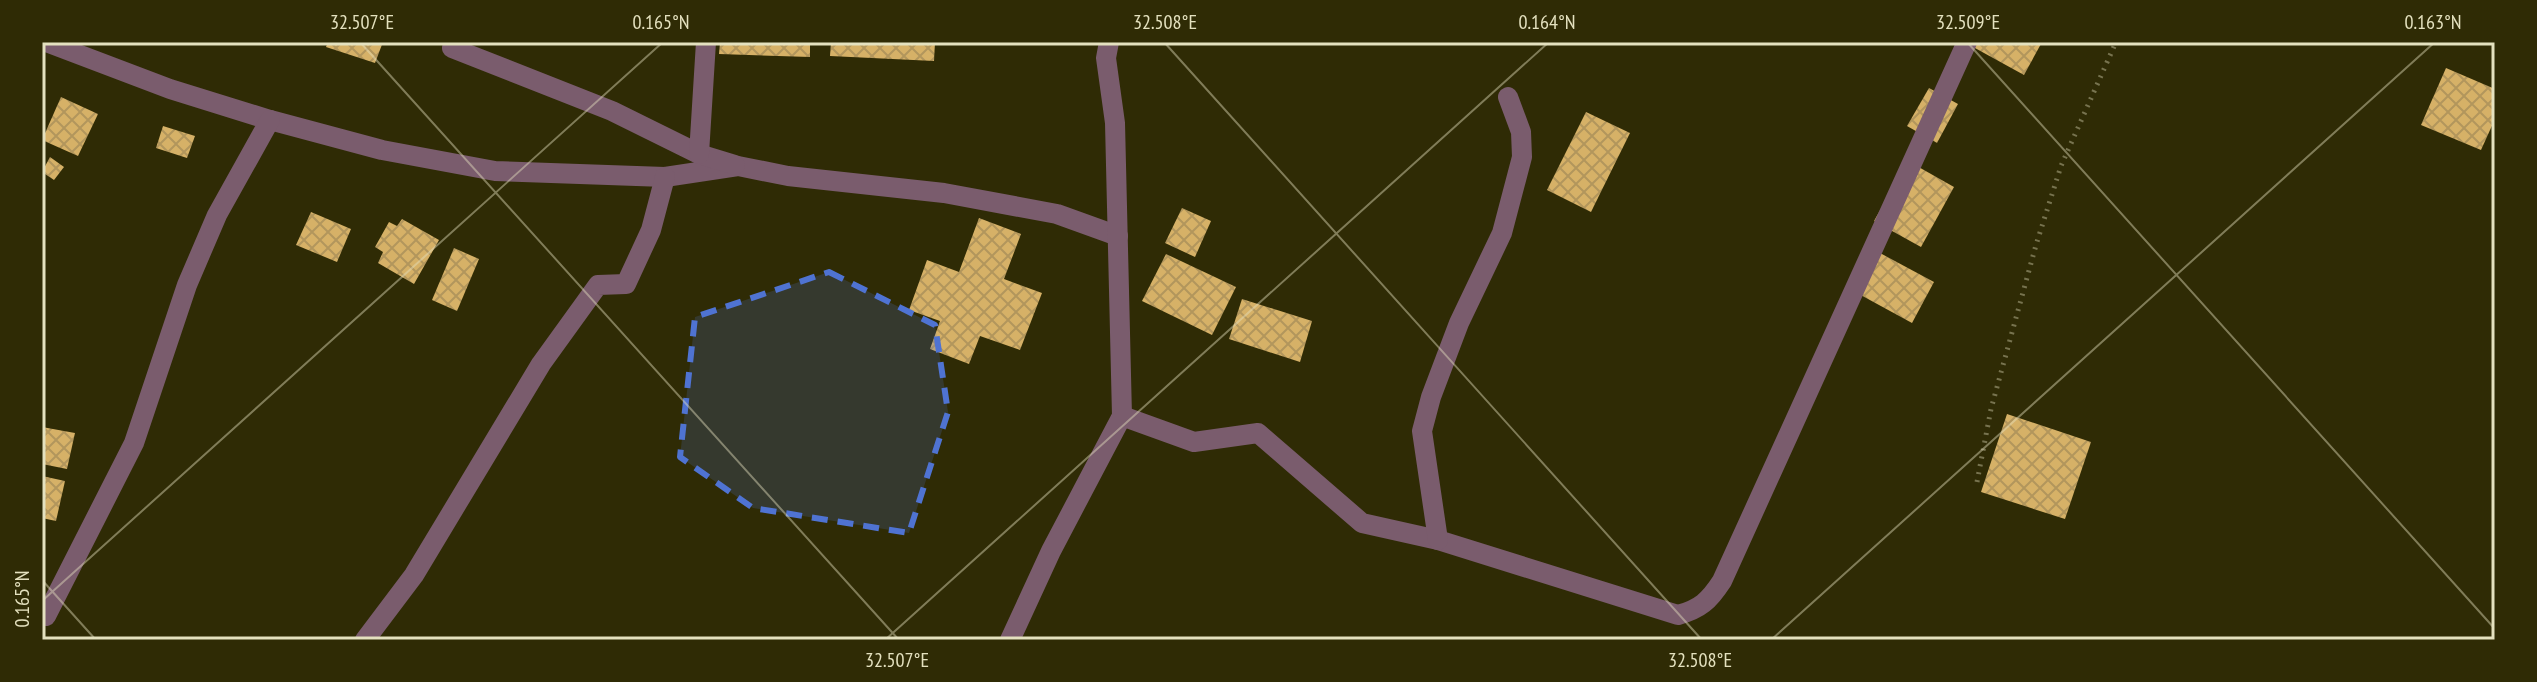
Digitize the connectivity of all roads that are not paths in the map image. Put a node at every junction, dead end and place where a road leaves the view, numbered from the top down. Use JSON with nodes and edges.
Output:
{"nodes":[{"id":1,"x":46,"y":42,"type":"edge"},
{"id":2,"x":706,"y":42,"type":"edge"},
{"id":3,"x":1109,"y":42,"type":"edge"},
{"id":4,"x":1967,"y":42,"type":"edge"},
{"id":5,"x":452,"y":48,"type":"dead end"},
{"id":6,"x":1508,"y":97,"type":"dead end"},
{"id":7,"x":270,"y":120,"type":"junction"},
{"id":8,"x":699,"y":154,"type":"junction"},
{"id":9,"x":738,"y":166,"type":"junction"},
{"id":10,"x":665,"y":177,"type":"junction"},
{"id":11,"x":1118,"y":236,"type":"junction"},
{"id":12,"x":1122,"y":416,"type":"junction"},
{"id":13,"x":1438,"y":540,"type":"junction"},
{"id":14,"x":46,"y":616,"type":"dead end"},
{"id":15,"x":365,"y":640,"type":"edge"},
{"id":16,"x":1010,"y":640,"type":"edge"}],
"edges":[{"from":1,"to":7,"type":"street"},
{"from":2,"to":8,"type":"street"},
{"from":3,"to":11,"type":"street"},
{"from":4,"to":13,"type":"street"},
{"from":5,"to":8,"type":"street"},
{"from":6,"to":13,"type":"street"},
{"from":7,"to":10,"type":"street"},
{"from":7,"to":14,"type":"street"},
{"from":8,"to":9,"type":"street"},
{"from":9,"to":10,"type":"street"},
{"from":9,"to":11,"type":"street"},
{"from":10,"to":15,"type":"street"},
{"from":11,"to":12,"type":"street"},
{"from":12,"to":13,"type":"street"},
{"from":12,"to":16,"type":"street"}]}
